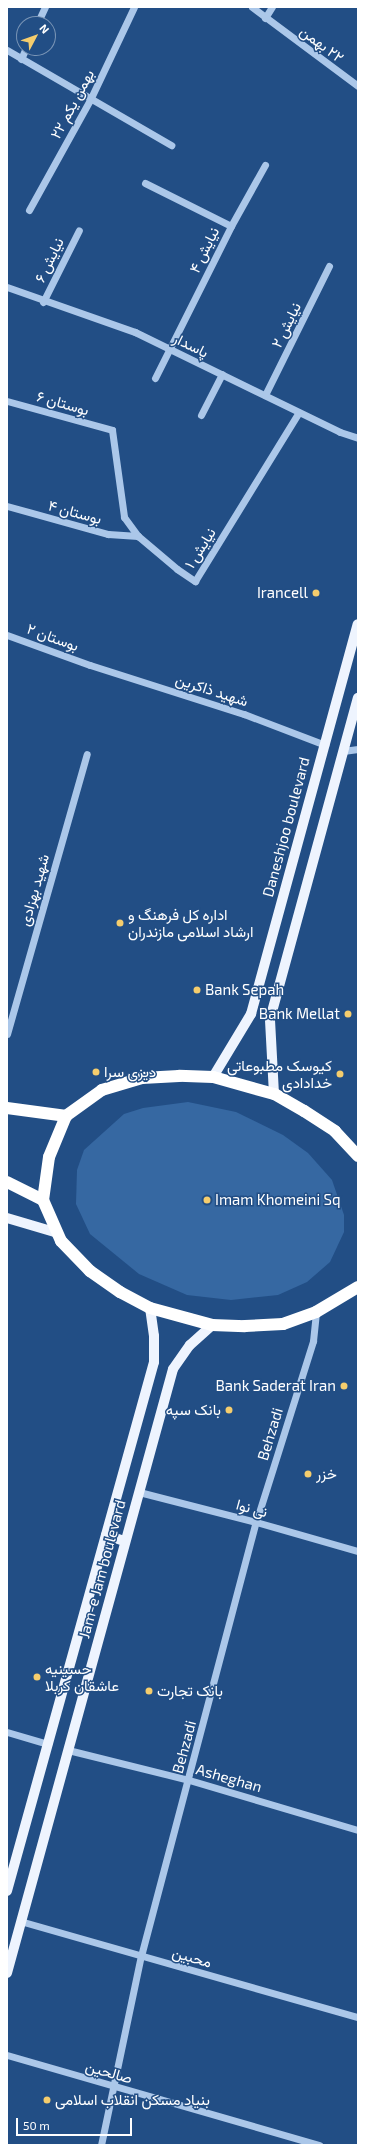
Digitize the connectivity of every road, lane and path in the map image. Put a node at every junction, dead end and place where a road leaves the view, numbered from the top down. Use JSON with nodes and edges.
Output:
{"nodes":[{"id":1,"x":134,"y":7,"type":"edge"},
{"id":2,"x":252,"y":7,"type":"edge"},
{"id":3,"x":272,"y":7,"type":"edge"},
{"id":4,"x":265,"y":18,"type":"junction"},
{"id":5,"x":7,"y":50,"type":"edge"},
{"id":6,"x":22,"y":56,"type":"edge"},
{"id":7,"x":21,"y":59,"type":"junction"},
{"id":8,"x":358,"y":86,"type":"edge"},
{"id":9,"x":90,"y":100,"type":"junction"},
{"id":10,"x":171,"y":145,"type":"dead end"},
{"id":11,"x":265,"y":165,"type":"dead end"},
{"id":12,"x":145,"y":183,"type":"dead end"},
{"id":13,"x":29,"y":210,"type":"dead end"},
{"id":14,"x":231,"y":226,"type":"junction"},
{"id":15,"x":79,"y":230,"type":"dead end"},
{"id":16,"x":329,"y":266,"type":"dead end"},
{"id":17,"x":7,"y":287,"type":"edge"},
{"id":18,"x":43,"y":302,"type":"junction"},
{"id":19,"x":170,"y":349,"type":"junction"},
{"id":20,"x":222,"y":374,"type":"junction"},
{"id":21,"x":155,"y":378,"type":"dead end"},
{"id":22,"x":265,"y":395,"type":"junction"},
{"id":23,"x":7,"y":401,"type":"edge"},
{"id":24,"x":299,"y":412,"type":"junction"},
{"id":25,"x":201,"y":415,"type":"dead end"},
{"id":26,"x":112,"y":430,"type":"joint"},
{"id":27,"x":358,"y":438,"type":"edge"},
{"id":28,"x":7,"y":506,"type":"edge"},
{"id":29,"x":138,"y":536,"type":"junction"},
{"id":30,"x":358,"y":624,"type":"edge"},
{"id":31,"x":7,"y":635,"type":"edge"},
{"id":32,"x":90,"y":665,"type":"joint"},
{"id":33,"x":358,"y":698,"type":"edge"},
{"id":34,"x":325,"y":745,"type":"junction"},
{"id":35,"x":358,"y":749,"type":"edge"},
{"id":36,"x":343,"y":752,"type":"junction"},
{"id":37,"x":87,"y":754,"type":"dead end"},
{"id":38,"x":7,"y":1034,"type":"edge"},
{"id":39,"x":212,"y":1077,"type":"junction"},
{"id":40,"x":274,"y":1094,"type":"junction"},
{"id":41,"x":7,"y":1108,"type":"edge"},
{"id":42,"x":66,"y":1116,"type":"junction"},
{"id":43,"x":358,"y":1156,"type":"edge"},
{"id":44,"x":7,"y":1182,"type":"edge"},
{"id":45,"x":43,"y":1200,"type":"junction"},
{"id":46,"x":7,"y":1218,"type":"edge"},
{"id":47,"x":58,"y":1232,"type":"junction"},
{"id":48,"x":358,"y":1287,"type":"edge"},
{"id":49,"x":150,"y":1308,"type":"junction"},
{"id":50,"x":316,"y":1312,"type":"junction"},
{"id":51,"x":212,"y":1325,"type":"junction"},
{"id":52,"x":139,"y":1492,"type":"junction"},
{"id":53,"x":256,"y":1522,"type":"junction"},
{"id":54,"x":106,"y":1535,"type":"junction"},
{"id":55,"x":125,"y":1541,"type":"junction"},
{"id":56,"x":358,"y":1550,"type":"edge"},
{"id":57,"x":7,"y":1732,"type":"edge"},
{"id":58,"x":48,"y":1744,"type":"junction"},
{"id":59,"x":68,"y":1750,"type":"junction"},
{"id":60,"x":189,"y":1780,"type":"junction"},
{"id":61,"x":358,"y":1830,"type":"edge"},
{"id":62,"x":7,"y":1891,"type":"edge"},
{"id":63,"x":20,"y":1921,"type":"junction"},
{"id":64,"x":141,"y":1956,"type":"junction"},
{"id":65,"x":7,"y":1973,"type":"edge"},
{"id":66,"x":358,"y":2017,"type":"edge"},
{"id":67,"x":7,"y":2055,"type":"edge"},
{"id":68,"x":113,"y":2086,"type":"junction"},
{"id":69,"x":101,"y":2145,"type":"edge"},
{"id":70,"x":319,"y":2145,"type":"edge"}],
"edges":[{"from":1,"to":9,"type":"street","name":"۲۲ بهمن یکم"},
{"from":2,"to":4,"type":"street","name":"٢٢ بهمن"},
{"from":3,"to":4,"type":"street"},
{"from":4,"to":8,"type":"street","name":"٢٢ بهمن"},
{"from":5,"to":7,"type":"street"},
{"from":6,"to":7,"type":"street"},
{"from":7,"to":9,"type":"street"},
{"from":9,"to":10,"type":"street"},
{"from":9,"to":13,"type":"street","name":"۲۲ بهمن یکم"},
{"from":11,"to":14,"type":"street","name":"نیایش ۴"},
{"from":12,"to":14,"type":"street"},
{"from":14,"to":19,"type":"street","name":"نیایش ۴"},
{"from":15,"to":18,"type":"street","name":"نیایش ۶"},
{"from":16,"to":22,"type":"street","name":"نیایش ۲"},
{"from":17,"to":18,"type":"street","name":"پاسدار"},
{"from":18,"to":19,"type":"street","name":"پاسدار"},
{"from":19,"to":20,"type":"street","name":"پاسدار"},
{"from":19,"to":21,"type":"street","name":"نیایش ۴"},
{"from":20,"to":22,"type":"street","name":"پاسدار"},
{"from":20,"to":25,"type":"street"},
{"from":22,"to":24,"type":"street","name":"پاسدار"},
{"from":23,"to":26,"type":"street","name":"بوستان ۶"},
{"from":24,"to":27,"type":"street","name":"پاسدار"},
{"from":24,"to":29,"type":"street","name":"نیایش ۱"},
{"from":26,"to":29,"type":"street","name":"نیایش ۱"},
{"from":28,"to":29,"type":"street","name":"بوستان ۴"},
{"from":30,"to":34,"type":"main road","name":"Daneshjoo boulevard"},
{"from":31,"to":32,"type":"street","name":"بوستان ۲"},
{"from":32,"to":34,"type":"street","name":"شهید ذاکرین"},
{"from":33,"to":36,"type":"main road"},
{"from":34,"to":39,"type":"main road","name":"Daneshjoo boulevard"},
{"from":35,"to":36,"type":"street"},
{"from":36,"to":40,"type":"main road"},
{"from":37,"to":38,"type":"street","name":"شهید بهزادی"},
{"from":39,"to":40,"type":"highway"},
{"from":39,"to":42,"type":"highway"},
{"from":40,"to":43,"type":"highway"},
{"from":41,"to":42,"type":"highway"},
{"from":42,"to":45,"type":"highway"},
{"from":44,"to":45,"type":"highway"},
{"from":45,"to":47,"type":"highway"},
{"from":46,"to":47,"type":"main road"},
{"from":47,"to":49,"type":"highway"},
{"from":48,"to":50,"type":"highway"},
{"from":49,"to":51,"type":"highway"},
{"from":49,"to":54,"type":"main road","name":"Jam-e Jam boulevard"},
{"from":50,"to":51,"type":"highway"},
{"from":50,"to":53,"type":"street","name":"Behzadi"},
{"from":51,"to":52,"type":"main road","name":"Jam-e Jam boulevard"},
{"from":52,"to":53,"type":"street","name":"نی نوا"},
{"from":52,"to":55,"type":"main road","name":"Jam-e Jam boulevard"},
{"from":53,"to":56,"type":"street","name":"نی نوا"},
{"from":53,"to":60,"type":"street","name":"Behzadi"},
{"from":54,"to":55,"type":"main road"},
{"from":54,"to":58,"type":"main road","name":"Jam-e Jam boulevard"},
{"from":55,"to":59,"type":"main road","name":"Jam-e Jam boulevard"},
{"from":57,"to":58,"type":"street"},
{"from":58,"to":62,"type":"main road","name":"Jam-e Jam boulevard"},
{"from":59,"to":60,"type":"street","name":"Asheghan"},
{"from":59,"to":63,"type":"main road","name":"Jam-e Jam boulevard"},
{"from":60,"to":61,"type":"street","name":"Asheghan"},
{"from":60,"to":64,"type":"street","name":"Behzadi"},
{"from":63,"to":64,"type":"street","name":"محبین"},
{"from":63,"to":65,"type":"main road","name":"Jam-e Jam boulevard"},
{"from":64,"to":66,"type":"street","name":"محبین"},
{"from":64,"to":68,"type":"street","name":"Behzadi"},
{"from":67,"to":68,"type":"street","name":"صالحین"},
{"from":68,"to":69,"type":"street","name":"Behzadi"},
{"from":68,"to":70,"type":"street","name":"صالحین"}]}
